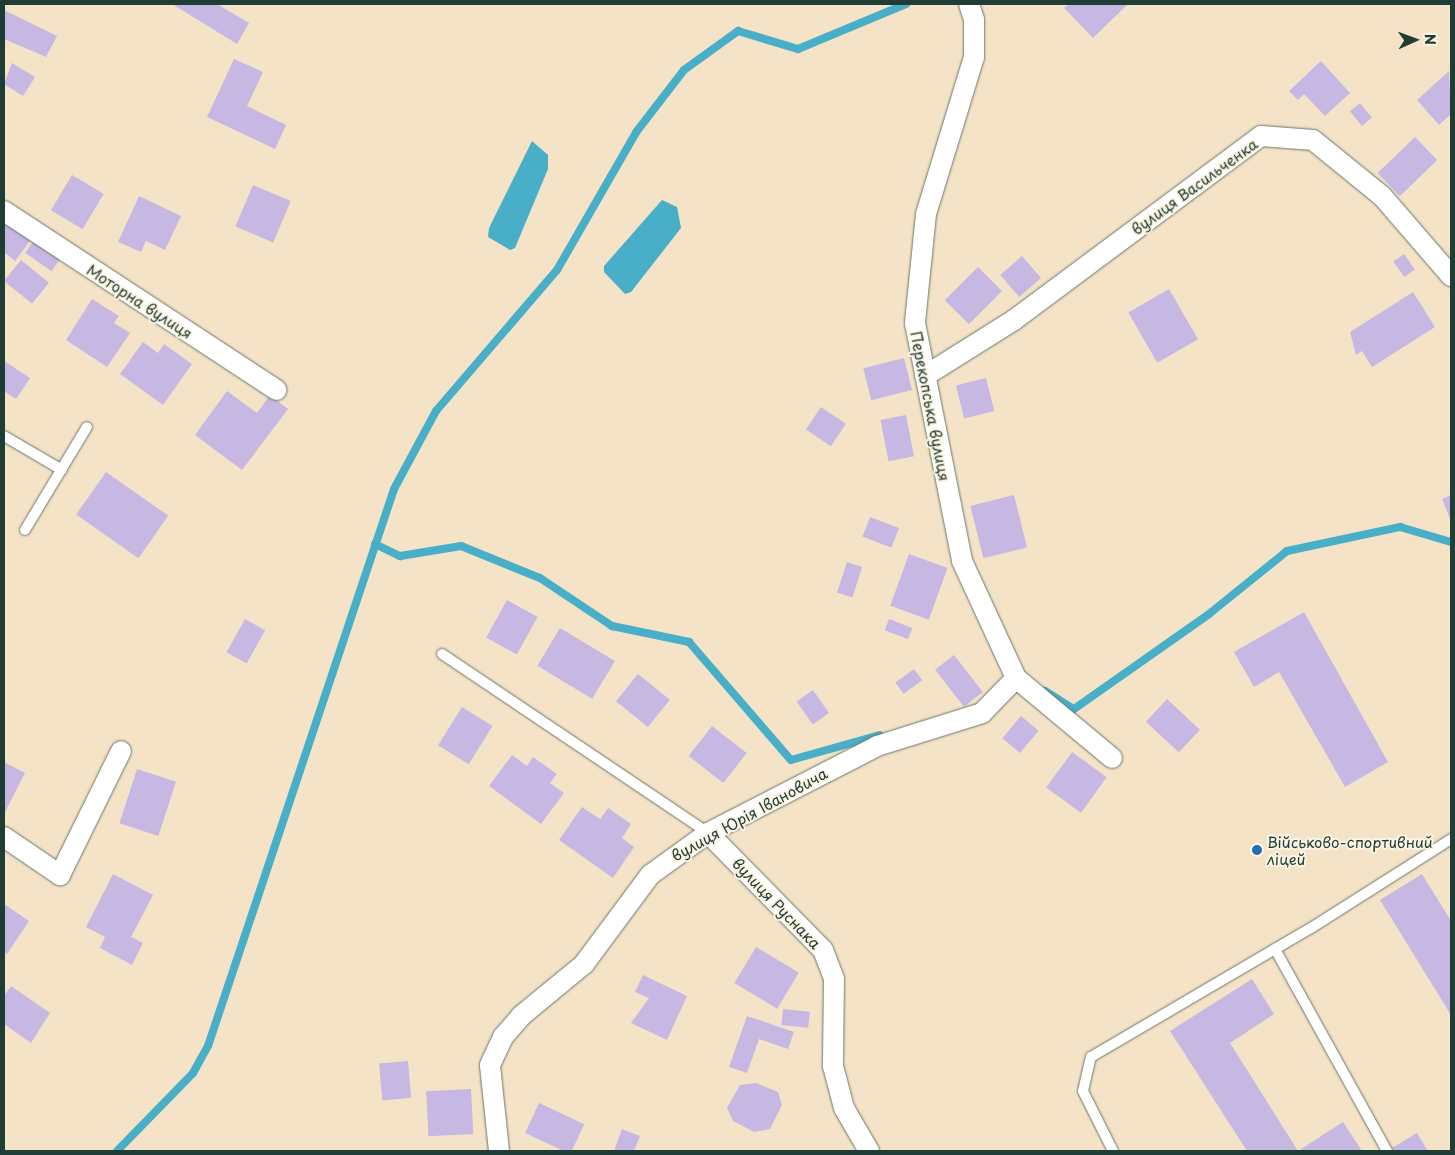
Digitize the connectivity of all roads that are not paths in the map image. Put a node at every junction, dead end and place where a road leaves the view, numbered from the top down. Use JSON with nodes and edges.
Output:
{"nodes":[{"id":1,"x":969,"y":4,"type":"edge"},
{"id":2,"x":4,"y":211,"type":"edge"},
{"id":3,"x":1451,"y":276,"type":"edge"},
{"id":4,"x":925,"y":376,"type":"junction"},
{"id":5,"x":277,"y":390,"type":"dead end"},
{"id":6,"x":87,"y":427,"type":"dead end"},
{"id":7,"x":4,"y":436,"type":"edge"},
{"id":8,"x":62,"y":470,"type":"junction"},
{"id":9,"x":25,"y":530,"type":"dead end"},
{"id":10,"x":442,"y":654,"type":"dead end"},
{"id":11,"x":1016,"y":678,"type":"junction"},
{"id":12,"x":121,"y":751,"type":"dead end"},
{"id":13,"x":1112,"y":758,"type":"dead end"},
{"id":14,"x":708,"y":833,"type":"junction"},
{"id":15,"x":4,"y":837,"type":"edge"},
{"id":16,"x":1451,"y":840,"type":"edge"},
{"id":17,"x":1275,"y":949,"type":"junction"},
{"id":18,"x":499,"y":1151,"type":"edge"},
{"id":19,"x":869,"y":1151,"type":"edge"},
{"id":20,"x":1113,"y":1151,"type":"edge"},
{"id":21,"x":1387,"y":1151,"type":"edge"}],
"edges":[{"from":1,"to":4,"type":"street","name":"Перекопська вулиця"},
{"from":2,"to":5,"type":"street","name":"Моторна вулиця"},
{"from":3,"to":4,"type":"street","name":"вулиця Васильченка"},
{"from":4,"to":11,"type":"street","name":"Перекопська вулиця"},
{"from":6,"to":8,"type":"lane"},
{"from":7,"to":8,"type":"lane"},
{"from":8,"to":9,"type":"lane"},
{"from":10,"to":14,"type":"lane"},
{"from":11,"to":13,"type":"street","name":"Перекопська вулиця"},
{"from":11,"to":14,"type":"street","name":"вулиця Юрія Івановича"},
{"from":12,"to":15,"type":"street"},
{"from":14,"to":18,"type":"street","name":"вулиця Юрія Івановича"},
{"from":14,"to":19,"type":"street","name":"вулиця Руснака"},
{"from":16,"to":17,"type":"lane"},
{"from":17,"to":20,"type":"lane"},
{"from":17,"to":21,"type":"lane"}]}
